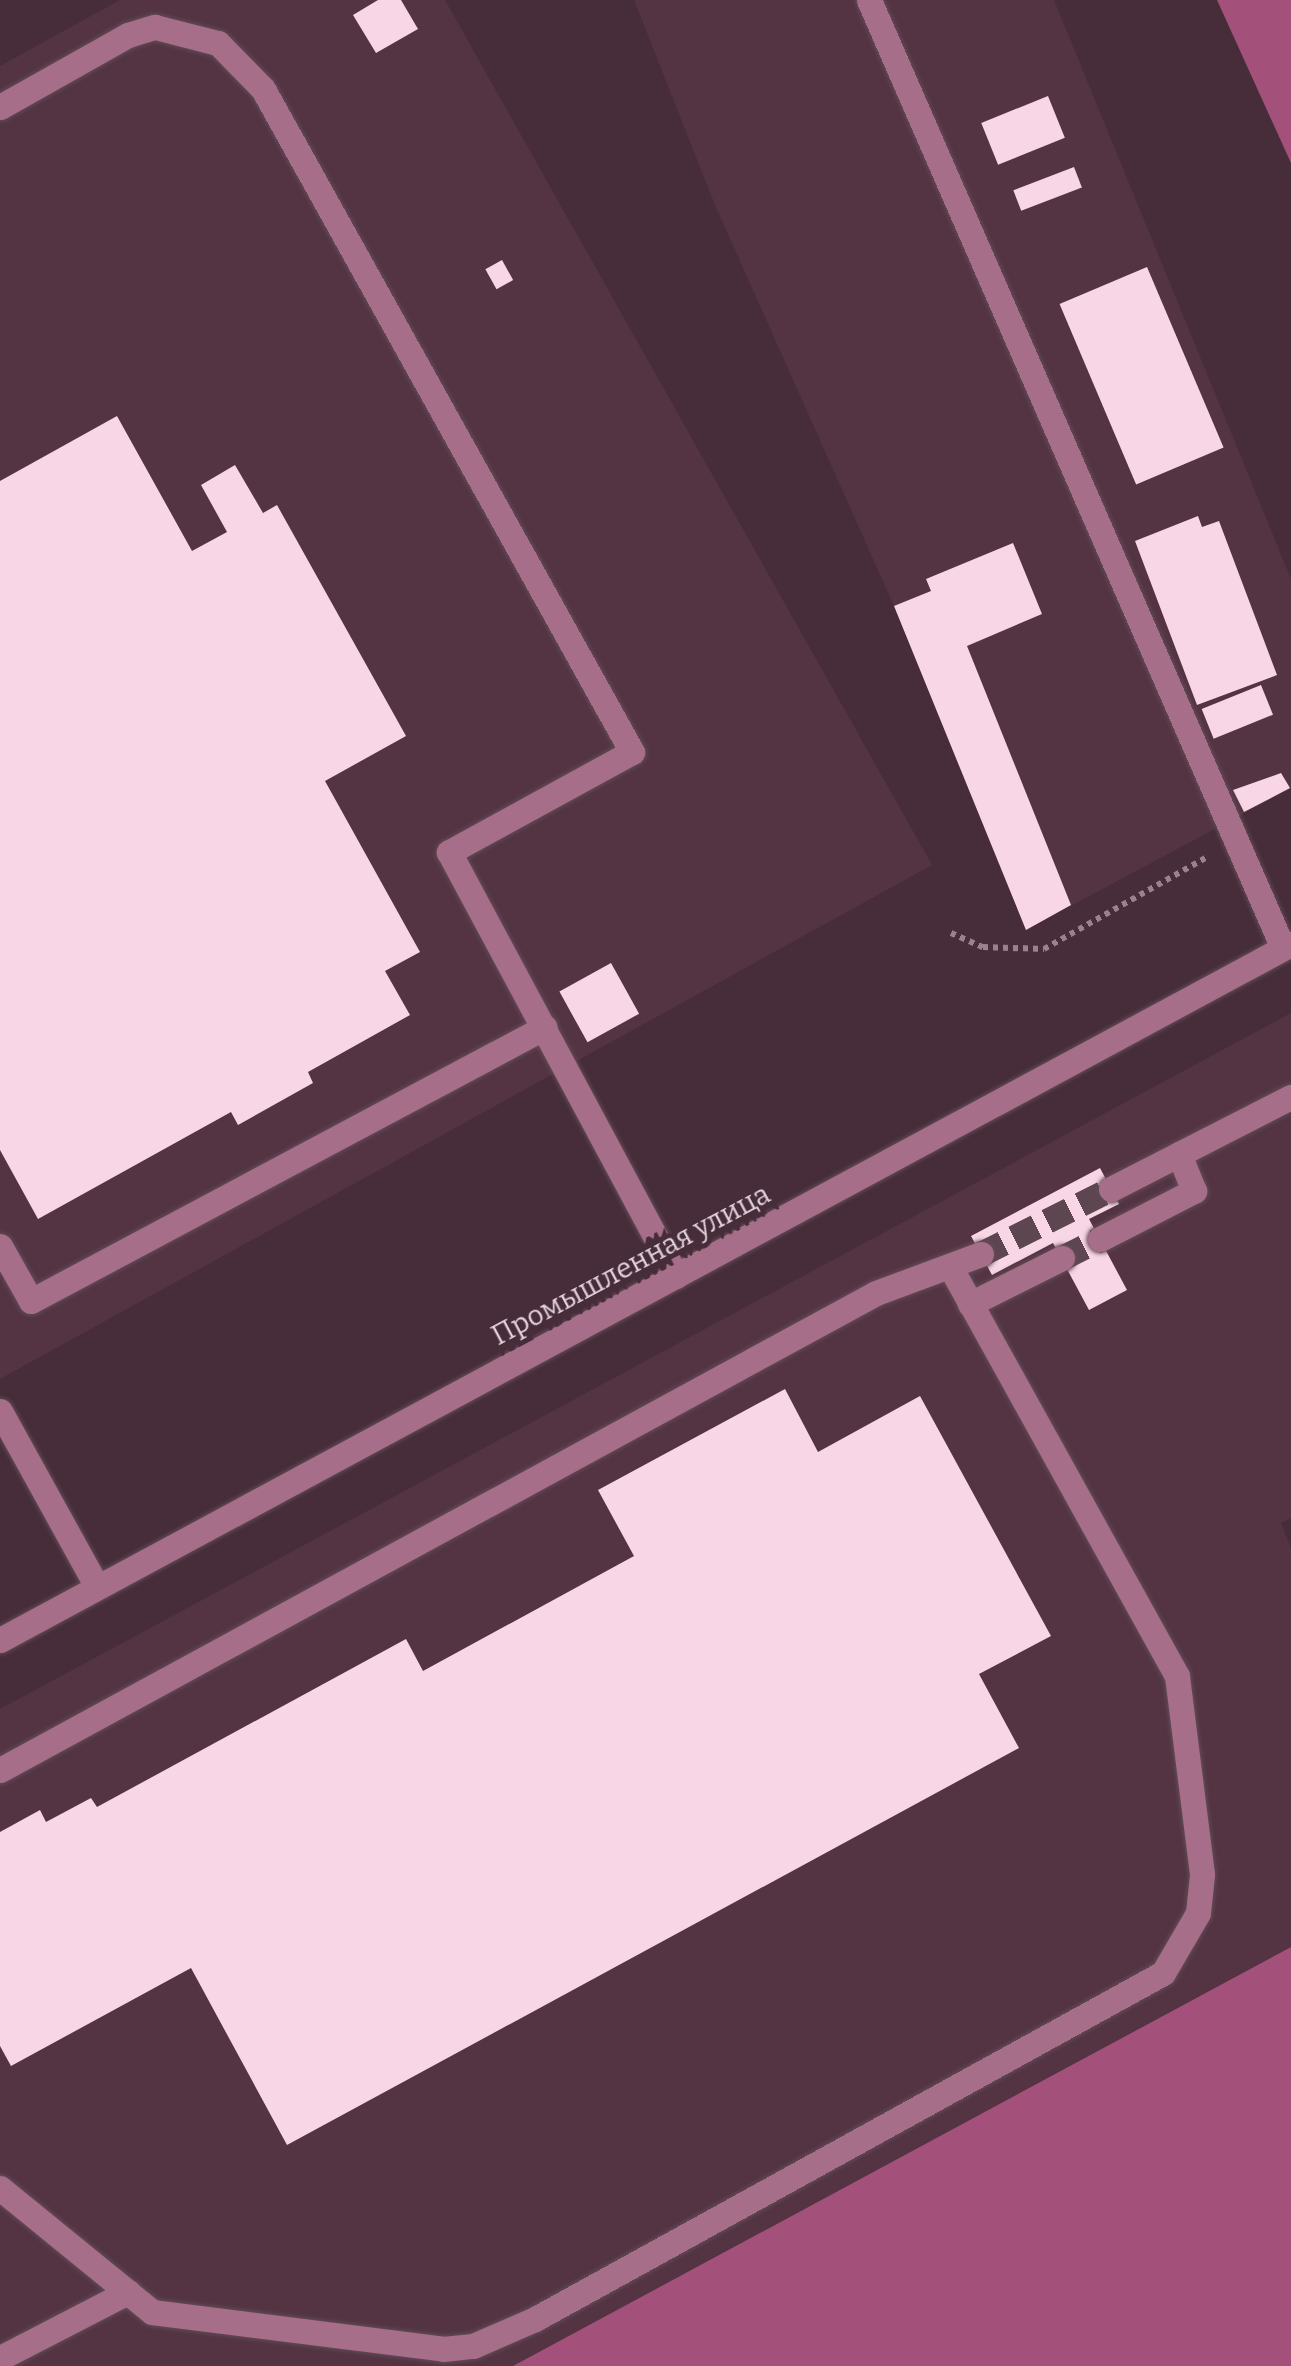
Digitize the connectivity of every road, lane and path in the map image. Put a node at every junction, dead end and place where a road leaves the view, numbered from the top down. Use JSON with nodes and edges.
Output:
{"nodes":[{"id":1,"x":869,"y":0,"type":"edge"},
{"id":2,"x":0,"y":106,"type":"edge"},
{"id":3,"x":1236,"y":841,"type":"junction"},
{"id":4,"x":950,"y":933,"type":"dead end"},
{"id":5,"x":1287,"y":946,"type":"edge"},
{"id":6,"x":545,"y":1026,"type":"junction"},
{"id":7,"x":1291,"y":1097,"type":"edge"},
{"id":8,"x":1179,"y":1154,"type":"junction"},
{"id":9,"x":1111,"y":1189,"type":"tunnel mouth"},
{"id":10,"x":1100,"y":1239,"type":"tunnel mouth"},
{"id":11,"x":0,"y":1246,"type":"edge"},
{"id":12,"x":981,"y":1254,"type":"tunnel mouth"},
{"id":13,"x":1062,"y":1258,"type":"tunnel mouth"},
{"id":14,"x":951,"y":1269,"type":"junction"},
{"id":15,"x":676,"y":1276,"type":"junction"},
{"id":16,"x":970,"y":1304,"type":"junction"},
{"id":17,"x":0,"y":1411,"type":"edge"},
{"id":18,"x":97,"y":1587,"type":"junction"},
{"id":19,"x":0,"y":1640,"type":"edge"},
{"id":20,"x":0,"y":1770,"type":"edge"},
{"id":21,"x":0,"y":2188,"type":"edge"},
{"id":22,"x":128,"y":2292,"type":"junction"},
{"id":23,"x":0,"y":2358,"type":"edge"}],
"edges":[{"from":1,"to":3,"type":"street"},
{"from":2,"to":6,"type":"street"},
{"from":3,"to":4,"type":"path"},
{"from":3,"to":5,"type":"street"},
{"from":5,"to":15,"type":"street","name":"Промышленная улица"},
{"from":6,"to":11,"type":"street"},
{"from":6,"to":15,"type":"street"},
{"from":7,"to":8,"type":"street"},
{"from":8,"to":9,"type":"street"},
{"from":8,"to":10,"type":"street"},
{"from":12,"to":14,"type":"street"},
{"from":13,"to":16,"type":"street"},
{"from":14,"to":16,"type":"street"},
{"from":14,"to":20,"type":"street"},
{"from":15,"to":18,"type":"street","name":"Промышленная улица"},
{"from":16,"to":22,"type":"street"},
{"from":17,"to":18,"type":"street"},
{"from":18,"to":19,"type":"street","name":"Промышленная улица"},
{"from":21,"to":22,"type":"street"},
{"from":22,"to":23,"type":"street"}]}
